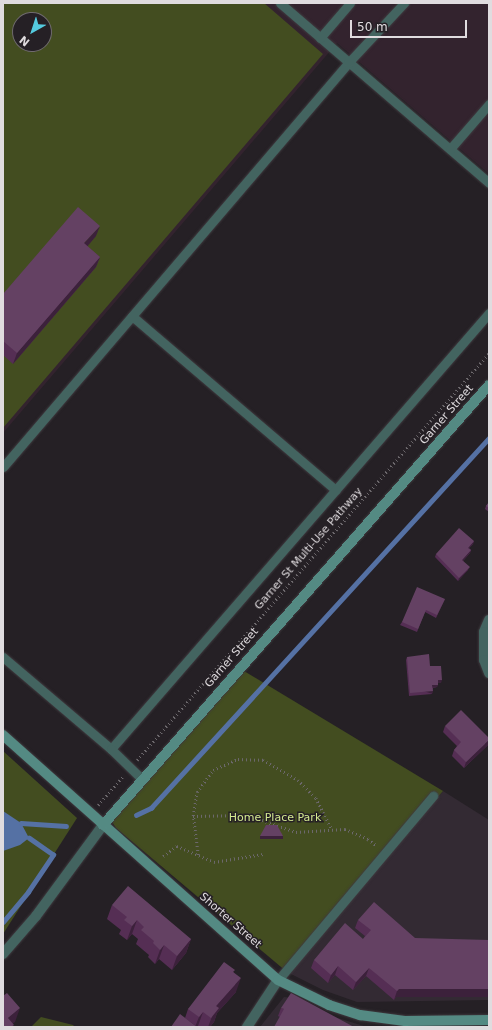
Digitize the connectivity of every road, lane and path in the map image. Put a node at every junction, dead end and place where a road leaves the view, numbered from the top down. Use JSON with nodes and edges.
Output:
{"nodes":[{"id":1,"x":280,"y":3,"type":"edge"},
{"id":2,"x":350,"y":3,"type":"edge"},
{"id":3,"x":404,"y":3,"type":"edge"},
{"id":4,"x":320,"y":38,"type":"junction"},
{"id":5,"x":349,"y":62,"type":"junction"},
{"id":6,"x":489,"y":104,"type":"edge"},
{"id":7,"x":450,"y":149,"type":"junction"},
{"id":8,"x":489,"y":183,"type":"edge"},
{"id":9,"x":489,"y":313,"type":"edge"},
{"id":10,"x":132,"y":316,"type":"junction"},
{"id":11,"x":489,"y":353,"type":"edge"},
{"id":12,"x":489,"y":385,"type":"edge"},
{"id":13,"x":3,"y":466,"type":"edge"},
{"id":14,"x":336,"y":490,"type":"junction"},
{"id":15,"x":489,"y":620,"type":"edge"},
{"id":16,"x":3,"y":657,"type":"edge"},
{"id":17,"x":489,"y":673,"type":"edge"},
{"id":18,"x":3,"y":735,"type":"edge"},
{"id":19,"x":112,"y":749,"type":"junction"},
{"id":20,"x":130,"y":768,"type":"junction"},
{"id":21,"x":142,"y":778,"type":"junction"},
{"id":22,"x":433,"y":796,"type":"dead end"},
{"id":23,"x":90,"y":814,"type":"junction"},
{"id":24,"x":193,"y":816,"type":"junction"},
{"id":25,"x":104,"y":825,"type":"junction"},
{"id":26,"x":332,"y":829,"type":"junction"},
{"id":27,"x":386,"y":853,"type":"junction"},
{"id":28,"x":263,"y":854,"type":"dead end"},
{"id":29,"x":198,"y":855,"type":"junction"},
{"id":30,"x":163,"y":856,"type":"dead end"},
{"id":31,"x":3,"y":954,"type":"edge"},
{"id":32,"x":278,"y":980,"type":"junction"},
{"id":33,"x":489,"y":1020,"type":"edge"},
{"id":34,"x":472,"y":1024,"type":"edge"},
{"id":35,"x":247,"y":1027,"type":"edge"}],
"edges":[{"from":1,"to":4,"type":"lane"},
{"from":2,"to":4,"type":"lane"},
{"from":3,"to":5,"type":"lane"},
{"from":4,"to":5,"type":"lane"},
{"from":5,"to":7,"type":"lane"},
{"from":5,"to":10,"type":"lane"},
{"from":6,"to":7,"type":"lane"},
{"from":7,"to":8,"type":"lane"},
{"from":9,"to":14,"type":"lane"},
{"from":10,"to":13,"type":"lane"},
{"from":10,"to":14,"type":"lane"},
{"from":11,"to":20,"type":"path","name":"Garner St Multi-Use Pathway"},
{"from":12,"to":21,"type":"street","name":"Garner Street"},
{"from":14,"to":19,"type":"lane"},
{"from":15,"to":17,"type":"street"},
{"from":16,"to":19,"type":"lane"},
{"from":18,"to":23,"type":"street","name":"Shorter Street"},
{"from":19,"to":20,"type":"lane"},
{"from":20,"to":21,"type":"lane"},
{"from":20,"to":23,"type":"path","name":"Garner St Multi-Use Pathway"},
{"from":21,"to":25,"type":"street","name":"Garner Street"},
{"from":22,"to":27,"type":"lane"},
{"from":23,"to":25,"type":"street","name":"Shorter Street"},
{"from":24,"to":26,"type":"path"},
{"from":24,"to":26,"type":"path"},
{"from":24,"to":29,"type":"path"},
{"from":25,"to":31,"type":"street","name":"Garner Street"},
{"from":25,"to":32,"type":"street","name":"Shorter Street"},
{"from":26,"to":27,"type":"path"},
{"from":27,"to":32,"type":"lane"},
{"from":28,"to":29,"type":"path"},
{"from":29,"to":30,"type":"path"},
{"from":32,"to":34,"type":"street","name":"Shorter Street"},
{"from":32,"to":35,"type":"street"},
{"from":33,"to":34,"type":"street","name":"Shorter Street"}]}
